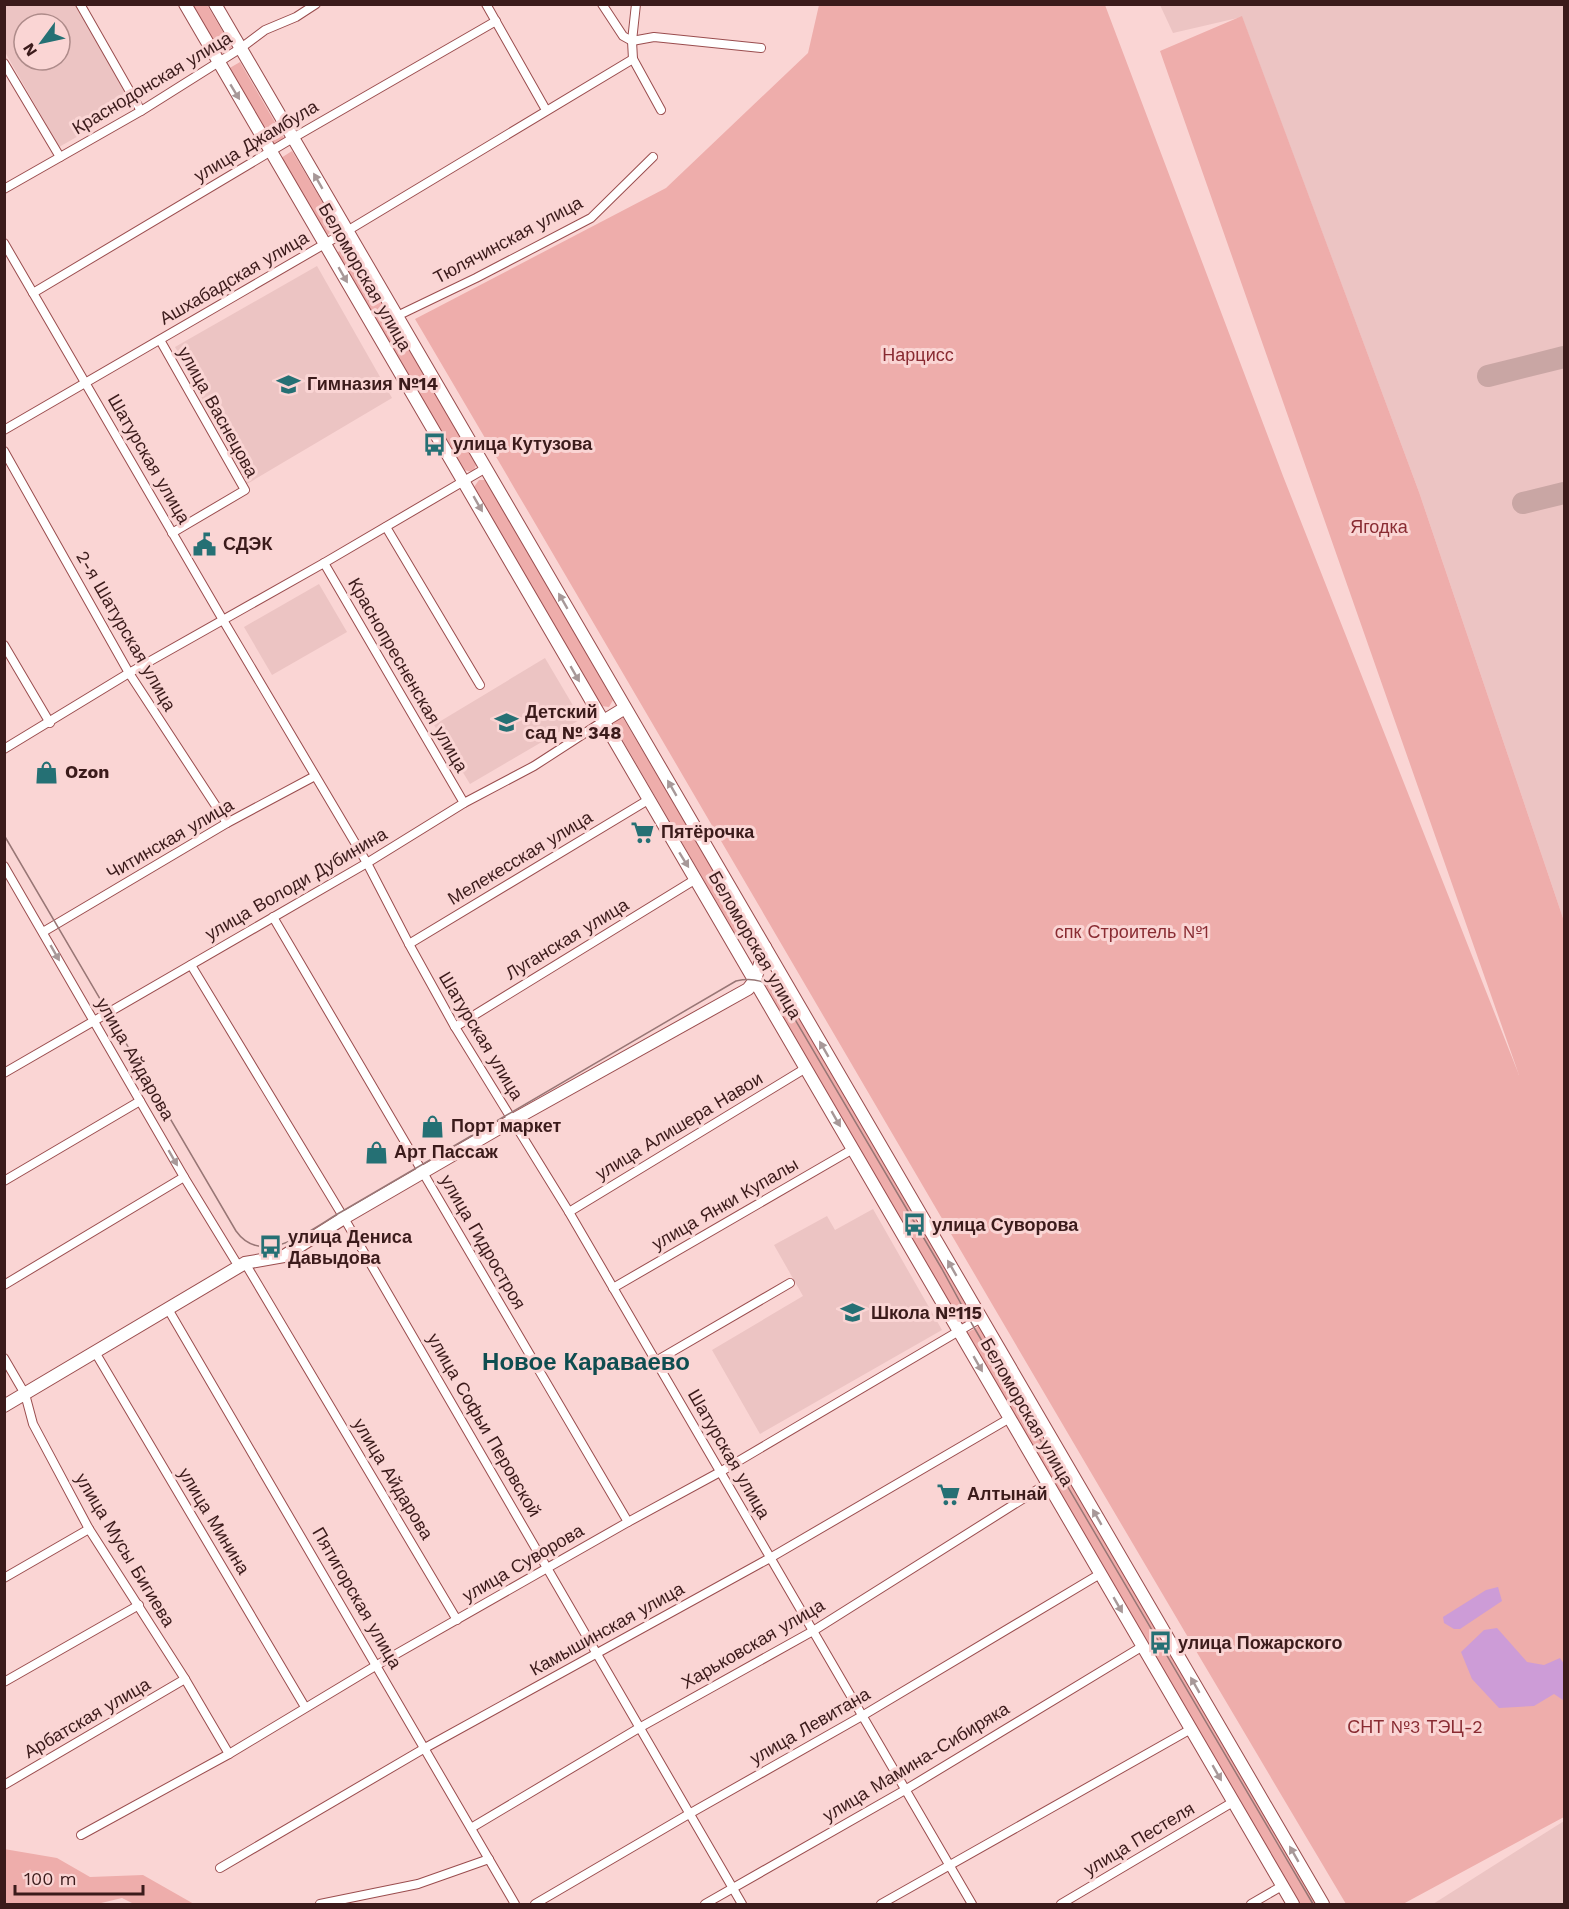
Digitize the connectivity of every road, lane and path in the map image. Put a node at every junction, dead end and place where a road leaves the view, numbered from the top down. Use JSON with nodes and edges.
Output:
{"nodes":[{"id":1,"x":80,"y":4,"type":"edge"},
{"id":2,"x":185,"y":4,"type":"edge"},
{"id":3,"x":215,"y":4,"type":"edge"},
{"id":4,"x":316,"y":4,"type":"edge"},
{"id":5,"x":486,"y":4,"type":"edge"},
{"id":6,"x":602,"y":4,"type":"edge"},
{"id":7,"x":636,"y":4,"type":"edge"},
{"id":8,"x":496,"y":21,"type":"junction"},
{"id":9,"x":632,"y":41,"type":"junction"},
{"id":10,"x":241,"y":48,"type":"junction"},
{"id":11,"x":761,"y":48,"type":"dead end"},
{"id":12,"x":633,"y":59,"type":"junction"},
{"id":13,"x":218,"y":62,"type":"junction"},
{"id":14,"x":4,"y":63,"type":"edge"},
{"id":15,"x":546,"y":110,"type":"junction"},
{"id":16,"x":661,"y":110,"type":"dead end"},
{"id":17,"x":141,"y":111,"type":"junction"},
{"id":18,"x":293,"y":138,"type":"junction"},
{"id":19,"x":271,"y":151,"type":"junction"},
{"id":20,"x":60,"y":157,"type":"junction"},
{"id":21,"x":653,"y":157,"type":"dead end"},
{"id":22,"x":4,"y":189,"type":"edge"},
{"id":23,"x":347,"y":231,"type":"junction"},
{"id":24,"x":4,"y":243,"type":"edge"},
{"id":25,"x":325,"y":244,"type":"junction"},
{"id":26,"x":33,"y":293,"type":"junction"},
{"id":27,"x":397,"y":316,"type":"junction"},
{"id":28,"x":160,"y":340,"type":"junction"},
{"id":29,"x":86,"y":383,"type":"junction"},
{"id":30,"x":4,"y":430,"type":"edge"},
{"id":31,"x":4,"y":451,"type":"edge"},
{"id":32,"x":486,"y":468,"type":"junction"},
{"id":33,"x":464,"y":481,"type":"junction"},
{"id":34,"x":386,"y":527,"type":"junction"},
{"id":35,"x":172,"y":533,"type":"junction"},
{"id":36,"x":324,"y":563,"type":"junction"},
{"id":37,"x":223,"y":620,"type":"junction"},
{"id":38,"x":4,"y":645,"type":"edge"},
{"id":39,"x":129,"y":673,"type":"junction"},
{"id":40,"x":480,"y":685,"type":"dead end"},
{"id":41,"x":626,"y":708,"type":"junction"},
{"id":42,"x":602,"y":722,"type":"junction"},
{"id":43,"x":50,"y":723,"type":"junction"},
{"id":44,"x":4,"y":749,"type":"edge"},
{"id":45,"x":315,"y":776,"type":"junction"},
{"id":46,"x":648,"y":800,"type":"junction"},
{"id":47,"x":464,"y":803,"type":"junction"},
{"id":48,"x":227,"y":823,"type":"junction"},
{"id":49,"x":367,"y":863,"type":"junction"},
{"id":50,"x":4,"y":866,"type":"edge"},
{"id":51,"x":696,"y":879,"type":"junction"},
{"id":52,"x":273,"y":917,"type":"junction"},
{"id":53,"x":43,"y":932,"type":"junction"},
{"id":54,"x":409,"y":944,"type":"junction"},
{"id":55,"x":765,"y":947,"type":"junction"},
{"id":56,"x":191,"y":965,"type":"junction"},
{"id":57,"x":755,"y":980,"type":"junction"},
{"id":58,"x":94,"y":1021,"type":"junction"},
{"id":59,"x":455,"y":1027,"type":"junction"},
{"id":60,"x":806,"y":1068,"type":"junction"},
{"id":61,"x":4,"y":1073,"type":"edge"},
{"id":62,"x":140,"y":1101,"type":"junction"},
{"id":63,"x":513,"y":1120,"type":"junction"},
{"id":64,"x":853,"y":1149,"type":"junction"},
{"id":65,"x":423,"y":1173,"type":"junction"},
{"id":66,"x":184,"y":1177,"type":"junction"},
{"id":67,"x":4,"y":1181,"type":"edge"},
{"id":68,"x":568,"y":1212,"type":"junction"},
{"id":69,"x":345,"y":1218,"type":"junction"},
{"id":70,"x":242,"y":1265,"type":"junction"},
{"id":71,"x":790,"y":1283,"type":"dead end"},
{"id":72,"x":4,"y":1285,"type":"edge"},
{"id":73,"x":613,"y":1288,"type":"junction"},
{"id":74,"x":168,"y":1309,"type":"junction"},
{"id":75,"x":981,"y":1318,"type":"junction"},
{"id":76,"x":959,"y":1331,"type":"junction"},
{"id":77,"x":95,"y":1352,"type":"junction"},
{"id":78,"x":4,"y":1358,"type":"edge"},
{"id":79,"x":656,"y":1362,"type":"junction"},
{"id":80,"x":26,"y":1394,"type":"junction"},
{"id":81,"x":4,"y":1406,"type":"edge"},
{"id":82,"x":1010,"y":1418,"type":"junction"},
{"id":83,"x":720,"y":1472,"type":"junction"},
{"id":84,"x":1048,"y":1483,"type":"junction"},
{"id":85,"x":628,"y":1522,"type":"junction"},
{"id":86,"x":89,"y":1529,"type":"junction"},
{"id":87,"x":770,"y":1558,"type":"junction"},
{"id":88,"x":547,"y":1568,"type":"junction"},
{"id":89,"x":1101,"y":1574,"type":"junction"},
{"id":90,"x":4,"y":1578,"type":"edge"},
{"id":91,"x":139,"y":1605,"type":"junction"},
{"id":92,"x":457,"y":1620,"type":"junction"},
{"id":93,"x":813,"y":1631,"type":"junction"},
{"id":94,"x":1143,"y":1646,"type":"junction"},
{"id":95,"x":597,"y":1653,"type":"junction"},
{"id":96,"x":377,"y":1665,"type":"junction"},
{"id":97,"x":185,"y":1679,"type":"junction"},
{"id":98,"x":4,"y":1682,"type":"edge"},
{"id":99,"x":305,"y":1707,"type":"junction"},
{"id":100,"x":862,"y":1716,"type":"junction"},
{"id":101,"x":639,"y":1728,"type":"junction"},
{"id":102,"x":1191,"y":1728,"type":"junction"},
{"id":103,"x":425,"y":1748,"type":"junction"},
{"id":104,"x":229,"y":1754,"type":"junction"},
{"id":105,"x":4,"y":1785,"type":"edge"},
{"id":106,"x":905,"y":1790,"type":"junction"},
{"id":107,"x":1233,"y":1802,"type":"junction"},
{"id":108,"x":689,"y":1814,"type":"junction"},
{"id":109,"x":471,"y":1828,"type":"junction"},
{"id":110,"x":81,"y":1835,"type":"dead end"},
{"id":111,"x":489,"y":1859,"type":"junction"},
{"id":112,"x":949,"y":1865,"type":"junction"},
{"id":113,"x":220,"y":1868,"type":"dead end"},
{"id":114,"x":1282,"y":1886,"type":"junction"},
{"id":115,"x":732,"y":1888,"type":"junction"},
{"id":116,"x":320,"y":1905,"type":"edge"},
{"id":117,"x":515,"y":1905,"type":"edge"},
{"id":118,"x":535,"y":1905,"type":"edge"},
{"id":119,"x":705,"y":1905,"type":"edge"},
{"id":120,"x":742,"y":1905,"type":"edge"},
{"id":121,"x":881,"y":1905,"type":"edge"},
{"id":122,"x":972,"y":1905,"type":"edge"},
{"id":123,"x":1061,"y":1905,"type":"edge"},
{"id":124,"x":1251,"y":1905,"type":"edge"},
{"id":125,"x":1293,"y":1905,"type":"edge"},
{"id":126,"x":1323,"y":1905,"type":"edge"}],
"edges":[{"from":1,"to":17,"type":"street"},
{"from":2,"to":13,"type":"main road","name":"Беломорская улица"},
{"from":3,"to":10,"type":"main road","name":"Беломорская улица"},
{"from":4,"to":10,"type":"street","name":"Краснодонская улица"},
{"from":5,"to":8,"type":"street"},
{"from":6,"to":9,"type":"street"},
{"from":7,"to":9,"type":"street"},
{"from":8,"to":15,"type":"street"},
{"from":8,"to":18,"type":"street","name":"улица Джамбула"},
{"from":9,"to":11,"type":"street"},
{"from":9,"to":12,"type":"street"},
{"from":10,"to":13,"type":"street","name":"Краснодонская улица"},
{"from":10,"to":18,"type":"main road","name":"Беломорская улица"},
{"from":12,"to":15,"type":"street","name":"Ашхабадская улица"},
{"from":12,"to":16,"type":"street"},
{"from":13,"to":17,"type":"street","name":"Краснодонская улица"},
{"from":13,"to":19,"type":"main road","name":"Беломорская улица","one_way":true},
{"from":14,"to":20,"type":"street"},
{"from":15,"to":23,"type":"street","name":"Ашхабадская улица"},
{"from":17,"to":20,"type":"street","name":"Краснодонская улица"},
{"from":18,"to":19,"type":"street","name":"улица Джамбула"},
{"from":23,"to":18,"type":"main road","name":"Беломорская улица","one_way":true},
{"from":19,"to":25,"type":"main road","name":"Беломорская улица"},
{"from":19,"to":26,"type":"street","name":"улица Джамбула"},
{"from":20,"to":22,"type":"street","name":"Краснодонская улица"},
{"from":21,"to":27,"type":"street","name":"Тюлячинская улица"},
{"from":23,"to":25,"type":"street","name":"Ашхабадская улица"},
{"from":23,"to":27,"type":"main road","name":"Беломорская улица"},
{"from":24,"to":26,"type":"street","name":"Шатурская улица"},
{"from":25,"to":28,"type":"street","name":"Ашхабадская улица"},
{"from":25,"to":33,"type":"main road","name":"Беломорская улица","one_way":true},
{"from":26,"to":29,"type":"street","name":"Шатурская улица"},
{"from":27,"to":32,"type":"main road","name":"Беломорская улица"},
{"from":28,"to":29,"type":"street","name":"Ашхабадская улица"},
{"from":28,"to":35,"type":"street","name":"улица Васнецова"},
{"from":29,"to":30,"type":"street","name":"Ашхабадская улица"},
{"from":29,"to":35,"type":"street","name":"Шатурская улица"},
{"from":31,"to":39,"type":"street","name":"2-я Шатурская улица"},
{"from":32,"to":33,"type":"street"},
{"from":41,"to":32,"type":"main road","name":"Беломорская улица","one_way":true},
{"from":33,"to":34,"type":"street"},
{"from":33,"to":42,"type":"main road","name":"Беломорская улица","one_way":true},
{"from":34,"to":36,"type":"street"},
{"from":34,"to":40,"type":"street"},
{"from":35,"to":37,"type":"street","name":"Шатурская улица"},
{"from":36,"to":37,"type":"street"},
{"from":36,"to":47,"type":"street","name":"Краснопресненская улица"},
{"from":37,"to":39,"type":"street"},
{"from":37,"to":45,"type":"street","name":"Шатурская улица"},
{"from":38,"to":43,"type":"street"},
{"from":39,"to":43,"type":"street"},
{"from":39,"to":48,"type":"street","name":"2-я Шатурская улица"},
{"from":41,"to":42,"type":"main road"},
{"from":55,"to":41,"type":"main road","name":"Беломорская улица","one_way":true},
{"from":42,"to":46,"type":"main road","name":"Беломорская улица"},
{"from":42,"to":47,"type":"street","name":"улица Володи Дубинина"},
{"from":43,"to":44,"type":"street"},
{"from":45,"to":48,"type":"street","name":"Читинская улица"},
{"from":45,"to":49,"type":"street","name":"Шатурская улица"},
{"from":46,"to":51,"type":"main road","name":"Беломорская улица","one_way":true},
{"from":46,"to":54,"type":"street","name":"Мелекесская улица"},
{"from":47,"to":49,"type":"street","name":"улица Володи Дубинина"},
{"from":48,"to":53,"type":"street","name":"Читинская улица"},
{"from":49,"to":52,"type":"street","name":"улица Володи Дубинина"},
{"from":49,"to":54,"type":"street","name":"Шатурская улица"},
{"from":50,"to":53,"type":"street","name":"улица Айдарова"},
{"from":51,"to":57,"type":"main road","name":"Беломорская улица"},
{"from":51,"to":59,"type":"street","name":"Луганская улица"},
{"from":52,"to":56,"type":"street","name":"улица Володи Дубинина"},
{"from":52,"to":65,"type":"street","name":"улица Гидростроя"},
{"from":53,"to":58,"type":"street","name":"улица Айдарова","one_way":true},
{"from":54,"to":59,"type":"street","name":"Шатурская улица"},
{"from":55,"to":57,"type":"main road"},
{"from":75,"to":55,"type":"main road","name":"Беломорская улица","one_way":true},
{"from":56,"to":58,"type":"street","name":"улица Володи Дубинина"},
{"from":56,"to":69,"type":"street","name":"улица Софьи Перовской"},
{"from":57,"to":60,"type":"main road","name":"Беломорская улица"},
{"from":57,"to":63,"type":"main road"},
{"from":58,"to":61,"type":"street","name":"улица Володи Дубинина"},
{"from":58,"to":62,"type":"street","name":"улица Айдарова"},
{"from":59,"to":63,"type":"street","name":"Шатурская улица"},
{"from":60,"to":64,"type":"main road","name":"Беломорская улица","one_way":true},
{"from":60,"to":68,"type":"street","name":"улица Алишера Навои"},
{"from":62,"to":66,"type":"street","name":"улица Айдарова","one_way":true},
{"from":62,"to":67,"type":"street"},
{"from":63,"to":65,"type":"main road"},
{"from":63,"to":68,"type":"street","name":"Шатурская улица"},
{"from":64,"to":73,"type":"street","name":"улица Янки Купалы"},
{"from":64,"to":76,"type":"main road","name":"Беломорская улица"},
{"from":65,"to":69,"type":"main road"},
{"from":65,"to":85,"type":"street","name":"улица Гидростроя"},
{"from":66,"to":70,"type":"street","name":"улица Айдарова"},
{"from":66,"to":72,"type":"street"},
{"from":68,"to":73,"type":"street","name":"Шатурская улица"},
{"from":69,"to":70,"type":"main road"},
{"from":69,"to":88,"type":"street","name":"улица Софьи Перовской"},
{"from":70,"to":74,"type":"main road"},
{"from":70,"to":92,"type":"street","name":"улица Айдарова"},
{"from":71,"to":79,"type":"street"},
{"from":73,"to":79,"type":"street","name":"Шатурская улица"},
{"from":74,"to":77,"type":"main road"},
{"from":74,"to":96,"type":"street","name":"Пятигорская улица"},
{"from":75,"to":76,"type":"street","name":"улица Суворова"},
{"from":126,"to":75,"type":"main road","name":"Беломорская улица","one_way":true},
{"from":76,"to":82,"type":"main road","name":"Беломорская улица","one_way":true},
{"from":76,"to":83,"type":"street","name":"улица Суворова"},
{"from":77,"to":80,"type":"main road"},
{"from":77,"to":99,"type":"street","name":"улица Минина"},
{"from":78,"to":80,"type":"street","name":"улица Мусы Бигиева"},
{"from":79,"to":83,"type":"street","name":"Шатурская улица"},
{"from":80,"to":81,"type":"main road"},
{"from":80,"to":86,"type":"street","name":"улица Мусы Бигиева"},
{"from":82,"to":84,"type":"main road","name":"Беломорская улица"},
{"from":82,"to":87,"type":"street","name":"Камышинская улица"},
{"from":83,"to":85,"type":"street","name":"улица Суворова"},
{"from":83,"to":87,"type":"street","name":"Шатурская улица"},
{"from":84,"to":89,"type":"main road","name":"Беломорская улица"},
{"from":84,"to":93,"type":"street","name":"Харьковская улица"},
{"from":85,"to":88,"type":"street","name":"улица Суворова"},
{"from":86,"to":90,"type":"street"},
{"from":86,"to":91,"type":"street","name":"улица Мусы Бигиева"},
{"from":87,"to":93,"type":"street","name":"Шатурская улица"},
{"from":87,"to":95,"type":"street","name":"Камышинская улица"},
{"from":88,"to":92,"type":"street","name":"улица Суворова"},
{"from":88,"to":95,"type":"street","name":"улица Софьи Перовской"},
{"from":89,"to":94,"type":"main road","name":"Беломорская улица","one_way":true},
{"from":89,"to":100,"type":"street","name":"улица Левитана"},
{"from":91,"to":97,"type":"street","name":"улица Мусы Бигиева"},
{"from":91,"to":98,"type":"street"},
{"from":92,"to":96,"type":"street","name":"улица Суворова"},
{"from":93,"to":100,"type":"street","name":"Шатурская улица"},
{"from":93,"to":101,"type":"street","name":"Харьковская улица"},
{"from":94,"to":102,"type":"main road","name":"Беломорская улица"},
{"from":94,"to":106,"type":"street","name":"улица Мамина-Сибиряка"},
{"from":95,"to":101,"type":"street","name":"улица Софьи Перовской"},
{"from":95,"to":103,"type":"street","name":"Камышинская улица"},
{"from":96,"to":99,"type":"street","name":"улица Суворова"},
{"from":96,"to":103,"type":"street","name":"Пятигорская улица"},
{"from":97,"to":104,"type":"street","name":"улица Мусы Бигиева"},
{"from":97,"to":105,"type":"street","name":"Арбатская улица"},
{"from":99,"to":104,"type":"street","name":"улица Суворова"},
{"from":100,"to":106,"type":"street","name":"Шатурская улица"},
{"from":100,"to":108,"type":"street","name":"улица Левитана"},
{"from":101,"to":108,"type":"street","name":"улица Софьи Перовской"},
{"from":101,"to":109,"type":"street","name":"Харьковская улица"},
{"from":102,"to":107,"type":"main road","name":"Беломорская улица","one_way":true},
{"from":102,"to":112,"type":"street"},
{"from":103,"to":109,"type":"street","name":"Пятигорская улица"},
{"from":103,"to":113,"type":"street","name":"Камышинская улица"},
{"from":104,"to":110,"type":"street","name":"улица Суворова"},
{"from":106,"to":112,"type":"street","name":"Шатурская улица"},
{"from":106,"to":115,"type":"street","name":"улица Мамина-Сибиряка"},
{"from":107,"to":114,"type":"main road","name":"Беломорская улица"},
{"from":107,"to":123,"type":"street","name":"улица Пестеля"},
{"from":108,"to":115,"type":"street","name":"улица Софьи Перовской"},
{"from":108,"to":118,"type":"street","name":"улица Левитана"},
{"from":109,"to":111,"type":"street","name":"Пятигорская улица"},
{"from":111,"to":116,"type":"street"},
{"from":111,"to":117,"type":"street","name":"Пятигорская улица"},
{"from":112,"to":121,"type":"street"},
{"from":112,"to":122,"type":"street","name":"Шатурская улица"},
{"from":114,"to":124,"type":"street"},
{"from":114,"to":125,"type":"main road","name":"Беломорская улица"},
{"from":115,"to":119,"type":"street","name":"улица Мамина-Сибиряка"},
{"from":115,"to":120,"type":"street","name":"улица Софьи Перовской"}]}
